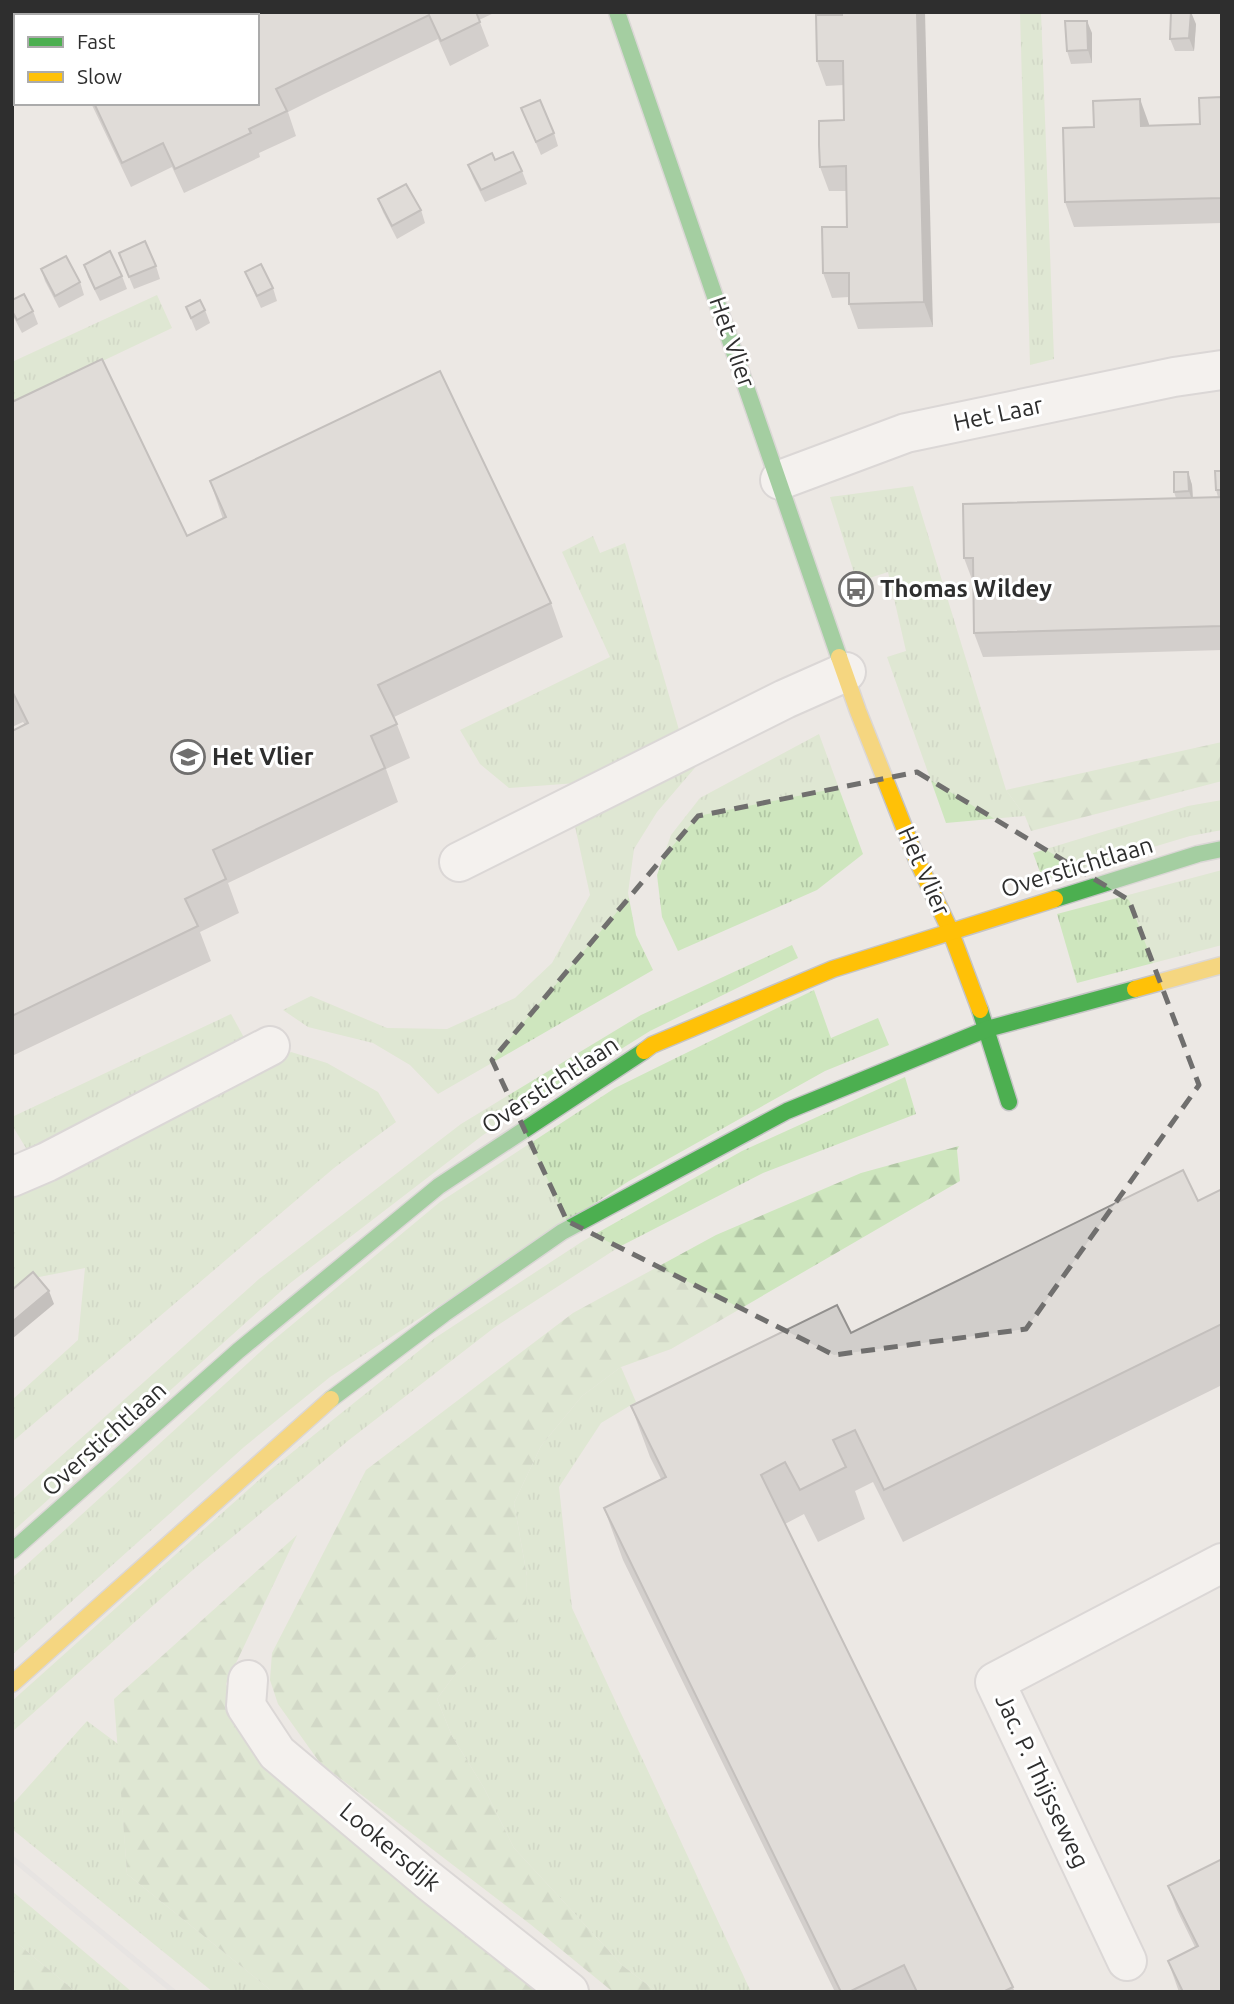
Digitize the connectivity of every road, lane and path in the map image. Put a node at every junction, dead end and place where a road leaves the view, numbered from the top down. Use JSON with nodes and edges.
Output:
{"nodes":[{"id":1,"x":617,"y":12,"type":"edge"},
{"id":2,"x":1222,"y":370,"type":"edge"},
{"id":3,"x":780,"y":480,"type":"junction"},
{"id":4,"x":846,"y":672,"type":"junction"},
{"id":5,"x":1222,"y":849,"type":"edge"},
{"id":6,"x":460,"y":862,"type":"dead end"},
{"id":7,"x":950,"y":930,"type":"junction"},
{"id":8,"x":1222,"y":965,"type":"edge"},
{"id":9,"x":987,"y":1030,"type":"junction"},
{"id":10,"x":270,"y":1046,"type":"dead end"},
{"id":11,"x":1009,"y":1102,"type":"dead end"},
{"id":12,"x":12,"y":1177,"type":"edge"},
{"id":13,"x":12,"y":1551,"type":"edge"},
{"id":14,"x":1222,"y":1563,"type":"edge"},
{"id":15,"x":248,"y":1680,"type":"dead end"},
{"id":16,"x":12,"y":1684,"type":"edge"},
{"id":17,"x":1127,"y":1961,"type":"dead end"},
{"id":18,"x":569,"y":1992,"type":"edge"}],
"edges":[{"from":1,"to":3,"type":"main road","name":"Het Vlier"},
{"from":2,"to":3,"type":"street","name":"Het Laar"},
{"from":3,"to":4,"type":"main road","name":"Het Vlier"},
{"from":4,"to":6,"type":"street"},
{"from":4,"to":7,"type":"main road","name":"Het Vlier"},
{"from":5,"to":7,"type":"main road","name":"Overstichtlaan"},
{"from":7,"to":9,"type":"main road","name":"Het Vlier"},
{"from":7,"to":13,"type":"main road","name":"Overstichtlaan"},
{"from":8,"to":9,"type":"main road"},
{"from":9,"to":11,"type":"main road"},
{"from":9,"to":16,"type":"main road"},
{"from":10,"to":12,"type":"street"},
{"from":14,"to":17,"type":"street","name":"Jac. P. Thijsseweg"},
{"from":15,"to":18,"type":"street","name":"Lookersdijk"}]}
